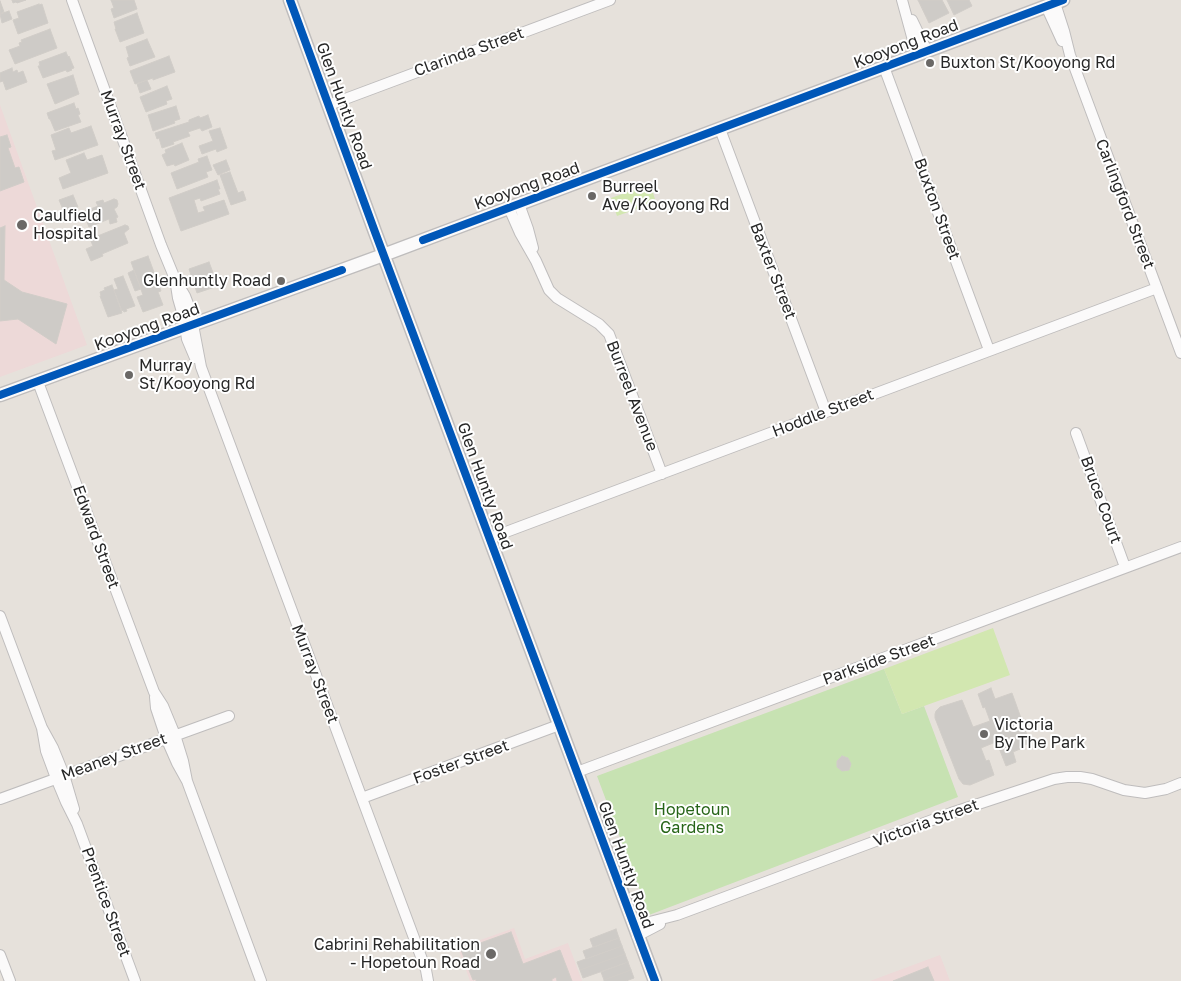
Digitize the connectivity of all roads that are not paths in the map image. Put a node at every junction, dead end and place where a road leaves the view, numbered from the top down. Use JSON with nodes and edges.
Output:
{"nodes":[{"id":1,"x":72,"y":0,"type":"edge"},
{"id":2,"x":290,"y":0,"type":"edge"},
{"id":3,"x":610,"y":0,"type":"edge"},
{"id":4,"x":903,"y":3,"type":"edge"},
{"id":5,"x":1054,"y":3,"type":"edge"},
{"id":6,"x":922,"y":53,"type":"junction"},
{"id":7,"x":884,"y":67,"type":"junction"},
{"id":8,"x":329,"y":105,"type":"junction"},
{"id":9,"x":720,"y":129,"type":"junction"},
{"id":10,"x":514,"y":206,"type":"junction"},
{"id":11,"x":384,"y":255,"type":"junction"},
{"id":12,"x":1157,"y":288,"type":"junction"},
{"id":13,"x":189,"y":326,"type":"junction"},
{"id":14,"x":990,"y":350,"type":"junction"},
{"id":15,"x":1181,"y":353,"type":"edge"},
{"id":16,"x":38,"y":382,"type":"junction"},
{"id":17,"x":0,"y":395,"type":"edge"},
{"id":18,"x":826,"y":412,"type":"junction"},
{"id":19,"x":1076,"y":433,"type":"dead end"},
{"id":20,"x":662,"y":474,"type":"junction"},
{"id":21,"x":490,"y":538,"type":"junction"},
{"id":22,"x":1181,"y":547,"type":"edge"},
{"id":23,"x":1125,"y":567,"type":"junction"},
{"id":24,"x":0,"y":616,"type":"edge"},
{"id":25,"x":229,"y":716,"type":"dead end"},
{"id":26,"x":559,"y":725,"type":"junction"},
{"id":27,"x":170,"y":737,"type":"junction"},
{"id":28,"x":576,"y":772,"type":"junction"},
{"id":29,"x":60,"y":777,"type":"junction"},
{"id":30,"x":1181,"y":783,"type":"edge"},
{"id":31,"x":362,"y":798,"type":"junction"},
{"id":32,"x":0,"y":799,"type":"edge"},
{"id":33,"x":636,"y":931,"type":"junction"},
{"id":34,"x":0,"y":955,"type":"edge"},
{"id":35,"x":10,"y":981,"type":"edge"},
{"id":36,"x":135,"y":981,"type":"edge"},
{"id":37,"x":261,"y":981,"type":"edge"},
{"id":38,"x":428,"y":981,"type":"edge"},
{"id":39,"x":655,"y":981,"type":"edge"}],
"edges":[{"from":1,"to":13,"type":"street","name":"Murray Street"},
{"from":2,"to":8,"type":"street","name":"Glen Huntly Road"},
{"from":3,"to":8,"type":"street","name":"Clarinda Street"},
{"from":4,"to":6,"type":"street"},
{"from":5,"to":6,"type":"street","name":"Kooyong Road"},
{"from":5,"to":12,"type":"street","name":"Carlingford Street"},
{"from":6,"to":7,"type":"street","name":"Kooyong Road"},
{"from":7,"to":9,"type":"street","name":"Kooyong Road"},
{"from":7,"to":14,"type":"street","name":"Buxton Street"},
{"from":8,"to":11,"type":"street","name":"Glen Huntly Road"},
{"from":9,"to":10,"type":"street","name":"Kooyong Road"},
{"from":9,"to":18,"type":"street","name":"Baxter Street"},
{"from":10,"to":11,"type":"street","name":"Kooyong Road"},
{"from":10,"to":20,"type":"street","name":"Burreel Avenue"},
{"from":11,"to":13,"type":"street","name":"Kooyong Road"},
{"from":11,"to":21,"type":"street","name":"Glen Huntly Road"},
{"from":12,"to":14,"type":"street","name":"Hoddle Street"},
{"from":12,"to":15,"type":"street","name":"Carlingford Street"},
{"from":13,"to":16,"type":"street","name":"Kooyong Road"},
{"from":13,"to":31,"type":"street","name":"Murray Street"},
{"from":14,"to":18,"type":"street","name":"Hoddle Street"},
{"from":16,"to":17,"type":"street","name":"Kooyong Road"},
{"from":16,"to":27,"type":"street","name":"Edward Street"},
{"from":18,"to":20,"type":"street","name":"Hoddle Street"},
{"from":19,"to":23,"type":"street","name":"Bruce Court"},
{"from":20,"to":21,"type":"street","name":"Hoddle Street"},
{"from":21,"to":26,"type":"street","name":"Glen Huntly Road"},
{"from":22,"to":23,"type":"street","name":"Parkside Street"},
{"from":23,"to":28,"type":"street","name":"Parkside Street"},
{"from":24,"to":29,"type":"street","name":"Prentice Street"},
{"from":25,"to":27,"type":"street","name":"Meaney Street"},
{"from":26,"to":28,"type":"street","name":"Glen Huntly Road"},
{"from":26,"to":31,"type":"street","name":"Foster Street"},
{"from":27,"to":29,"type":"street","name":"Meaney Street"},
{"from":27,"to":37,"type":"street","name":"Edward Street"},
{"from":28,"to":33,"type":"street","name":"Glen Huntly Road"},
{"from":29,"to":32,"type":"street","name":"Meaney Street"},
{"from":29,"to":36,"type":"street","name":"Prentice Street"},
{"from":30,"to":33,"type":"street","name":"Victoria Street"},
{"from":31,"to":38,"type":"street","name":"Murray Street"},
{"from":33,"to":39,"type":"street","name":"Glen Huntly Road"},
{"from":34,"to":35,"type":"street"}]}
